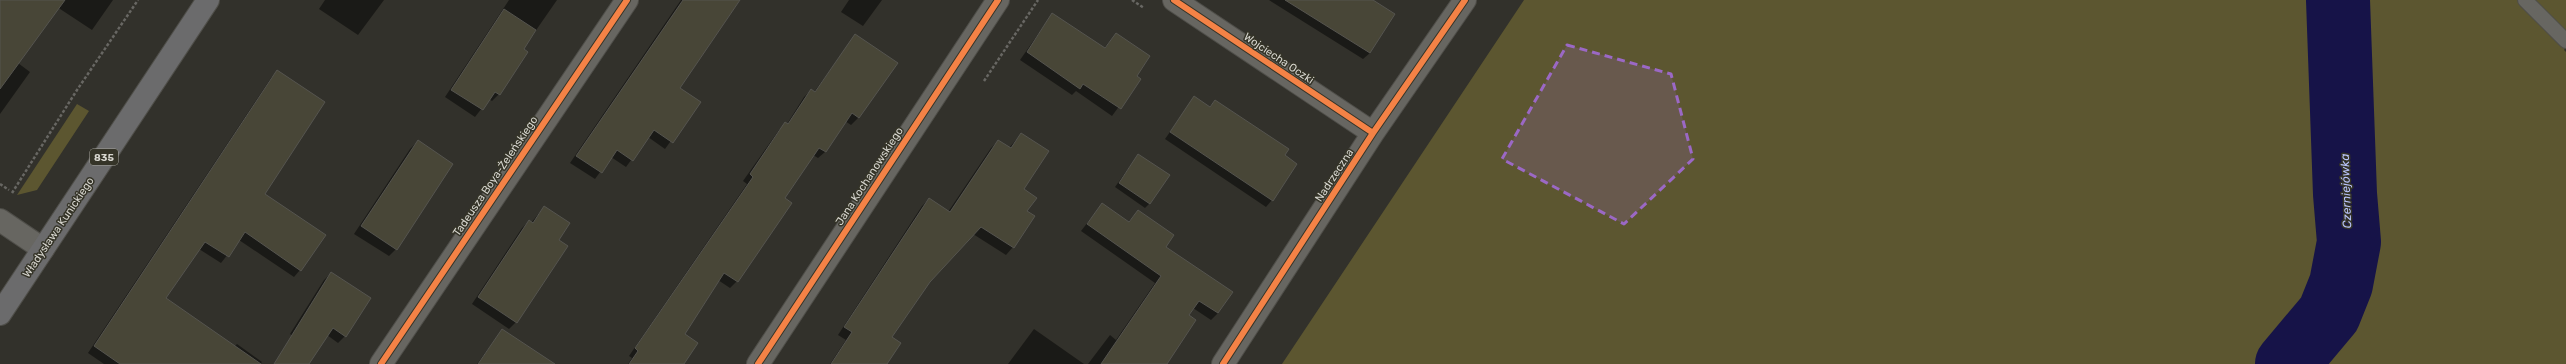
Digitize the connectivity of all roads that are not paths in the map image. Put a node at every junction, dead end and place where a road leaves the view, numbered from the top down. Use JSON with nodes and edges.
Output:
{"nodes":[{"id":1,"x":208,"y":0,"type":"edge"},
{"id":2,"x":627,"y":0,"type":"edge"},
{"id":3,"x":998,"y":0,"type":"edge"},
{"id":4,"x":1174,"y":0,"type":"edge"},
{"id":5,"x":1466,"y":0,"type":"edge"},
{"id":6,"x":2525,"y":0,"type":"edge"},
{"id":7,"x":2566,"y":41,"type":"edge"},
{"id":8,"x":1373,"y":133,"type":"junction"},
{"id":9,"x":0,"y":220,"type":"edge"},
{"id":10,"x":43,"y":249,"type":"junction"},
{"id":11,"x":0,"y":314,"type":"edge"},
{"id":12,"x":381,"y":364,"type":"edge"},
{"id":13,"x":758,"y":364,"type":"edge"},
{"id":14,"x":1223,"y":364,"type":"edge"}],
"edges":[{"from":1,"to":10,"type":"main road","name":"Władysława Kunickiego","number":"835"},
{"from":2,"to":12,"type":"street","name":"Tadeusza Boya-Żeleńskiego"},
{"from":3,"to":13,"type":"street","name":"Jana Kochanowskiego"},
{"from":4,"to":8,"type":"street","name":"Wojciecha Oczki"},
{"from":5,"to":8,"type":"street","name":"Nadrzeczna"},
{"from":6,"to":7,"type":"lane"},
{"from":8,"to":14,"type":"street","name":"Nadrzeczna"},
{"from":9,"to":10,"type":"street"},
{"from":10,"to":11,"type":"main road","name":"Władysława Kunickiego","number":"835"}]}
